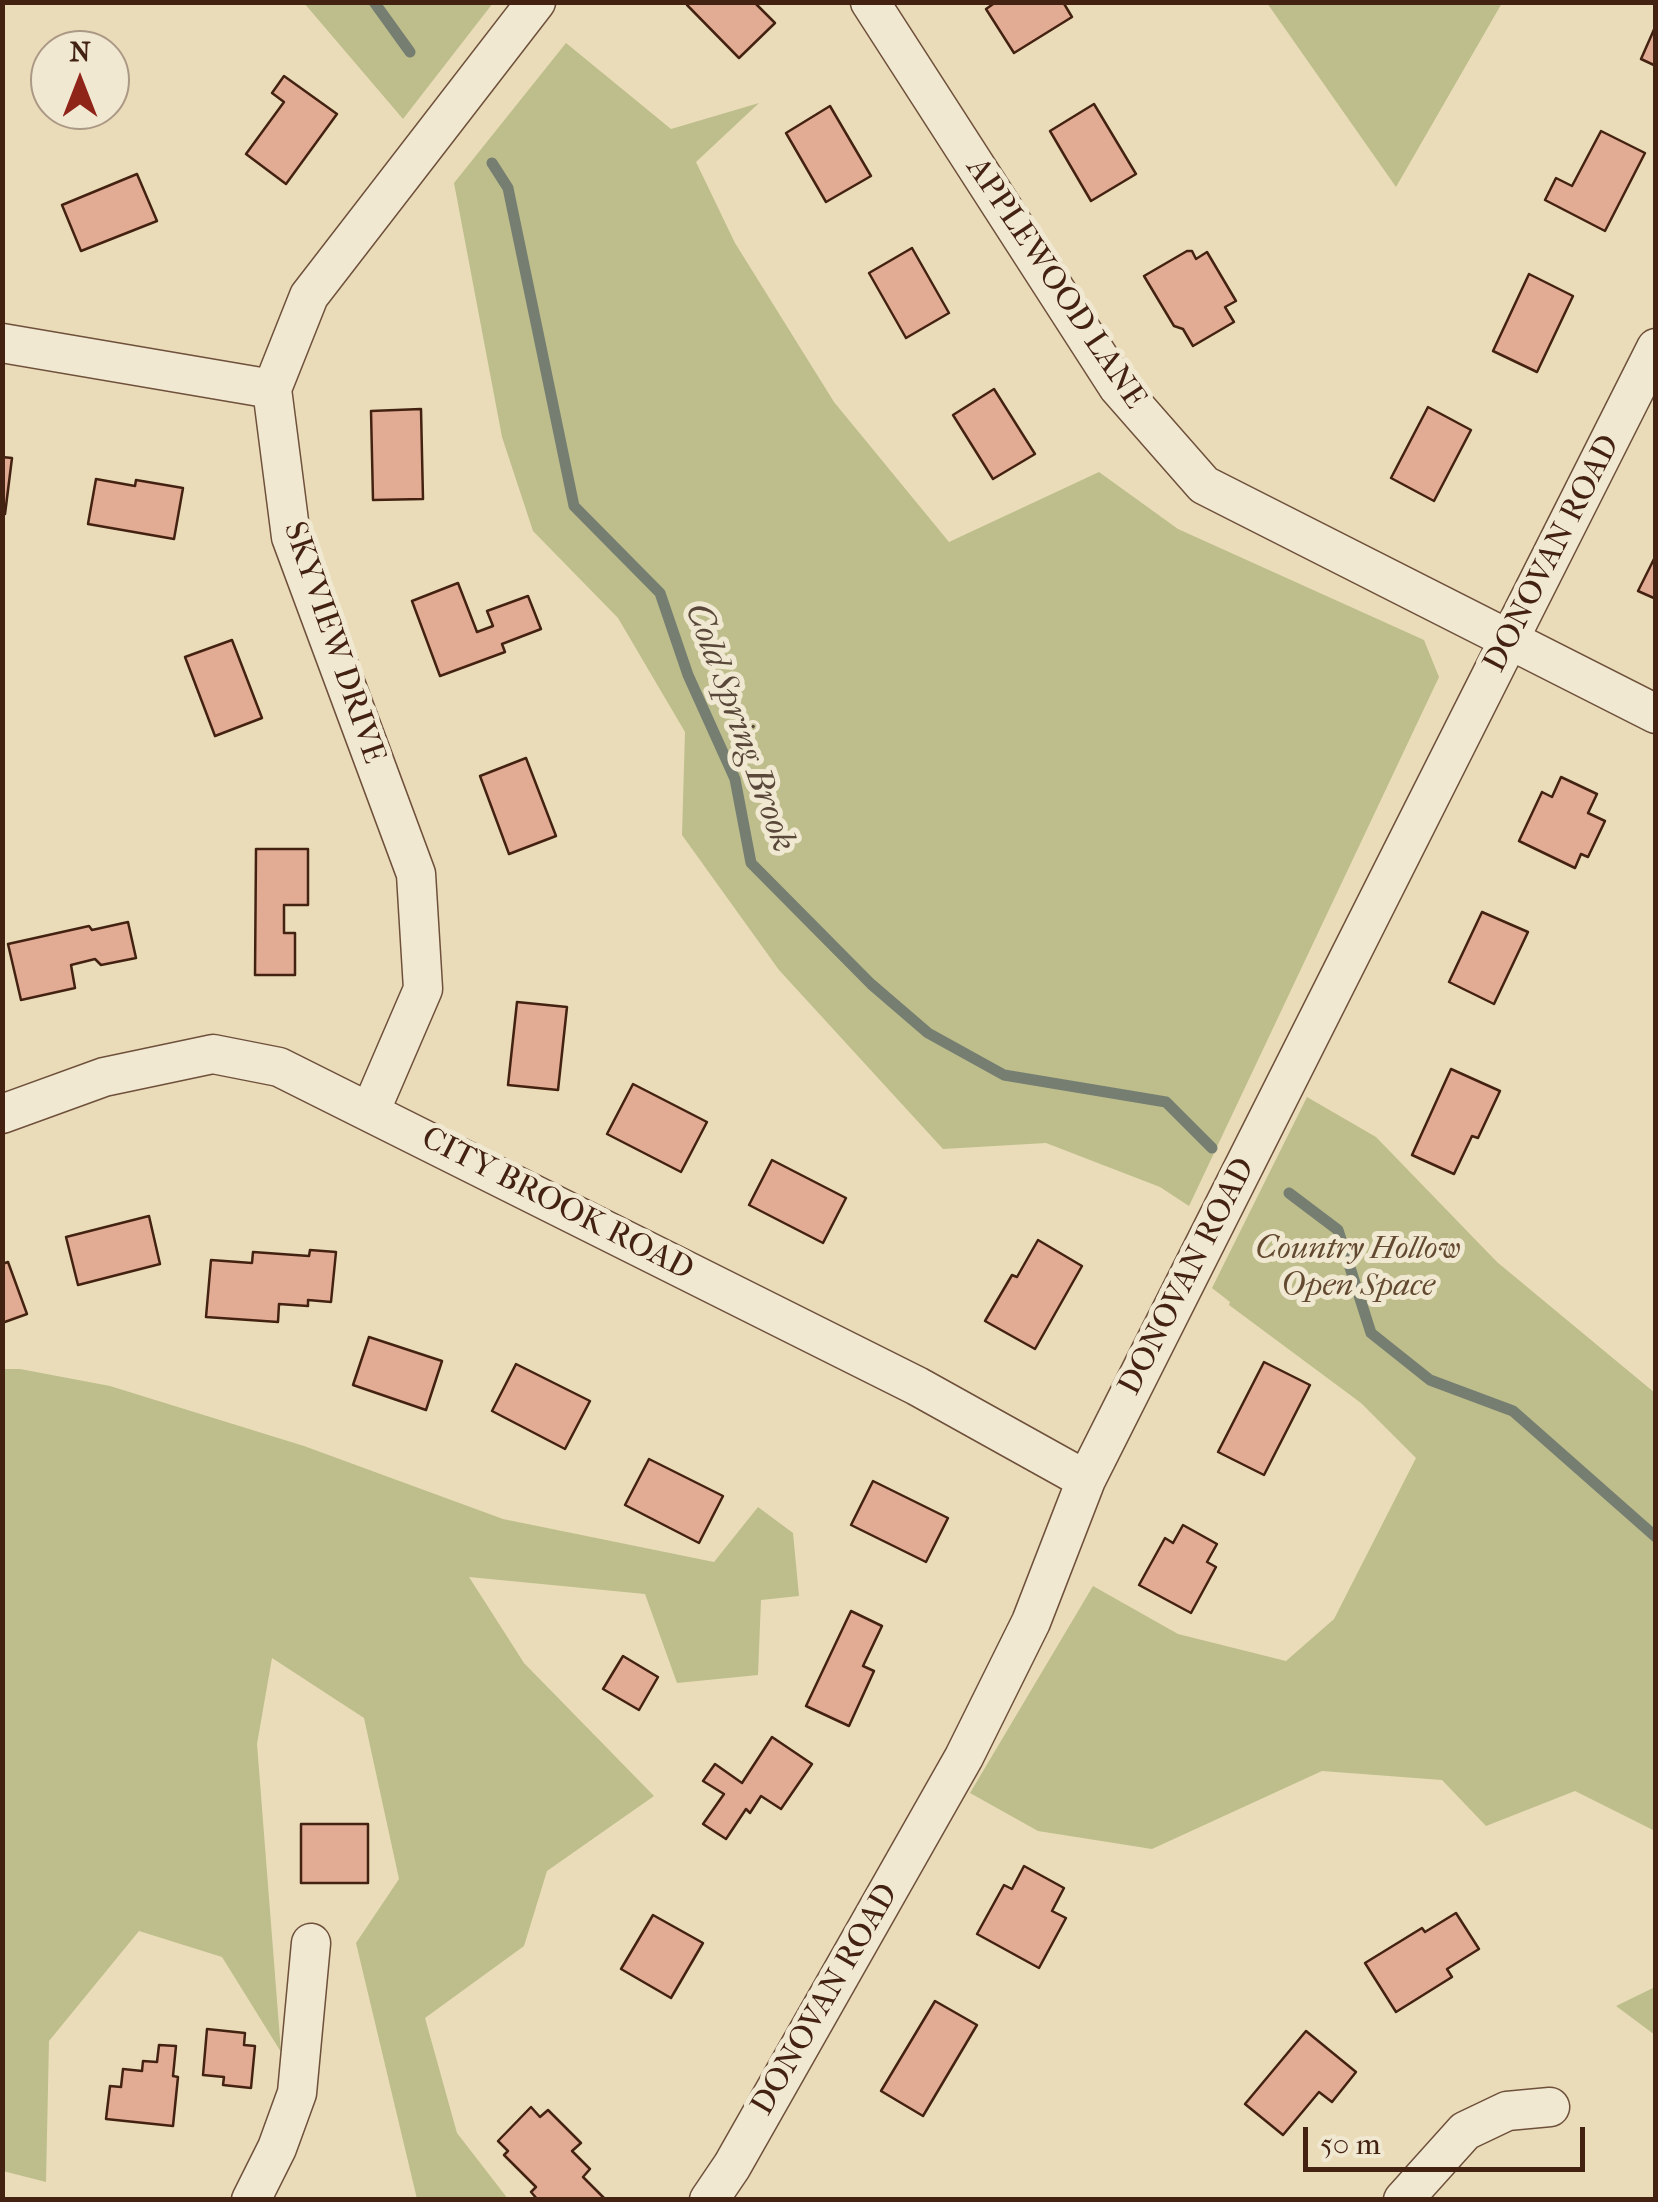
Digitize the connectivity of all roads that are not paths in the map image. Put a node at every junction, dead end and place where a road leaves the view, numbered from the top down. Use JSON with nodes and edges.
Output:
{"nodes":[{"id":1,"x":536,"y":2,"type":"edge"},
{"id":2,"x":870,"y":2,"type":"edge"},
{"id":3,"x":2,"y":342,"type":"edge"},
{"id":4,"x":1656,"y":348,"type":"edge"},
{"id":5,"x":272,"y":389,"type":"junction"},
{"id":6,"x":1510,"y":640,"type":"junction"},
{"id":7,"x":1656,"y":714,"type":"edge"},
{"id":8,"x":370,"y":1112,"type":"junction"},
{"id":9,"x":2,"y":1114,"type":"edge"},
{"id":10,"x":1086,"y":1480,"type":"junction"},
{"id":11,"x":311,"y":1942,"type":"dead end"},
{"id":12,"x":1550,"y":2107,"type":"dead end"},
{"id":13,"x":251,"y":2200,"type":"edge"},
{"id":14,"x":709,"y":2200,"type":"edge"},
{"id":15,"x":1403,"y":2200,"type":"edge"}],
"edges":[{"from":1,"to":5,"type":"street","name":"SKYVIEW DRIVE"},
{"from":2,"to":6,"type":"street","name":"APPLEWOOD LANE"},
{"from":3,"to":5,"type":"street"},
{"from":4,"to":6,"type":"street","name":"DONOVAN ROAD"},
{"from":5,"to":8,"type":"street","name":"SKYVIEW DRIVE"},
{"from":6,"to":7,"type":"street","name":"APPLEWOOD LANE"},
{"from":6,"to":10,"type":"street","name":"DONOVAN ROAD"},
{"from":8,"to":9,"type":"street","name":"CITY BROOK ROAD"},
{"from":8,"to":10,"type":"street","name":"CITY BROOK ROAD"},
{"from":10,"to":14,"type":"street","name":"DONOVAN ROAD"},
{"from":11,"to":13,"type":"street"},
{"from":12,"to":15,"type":"street"}]}
